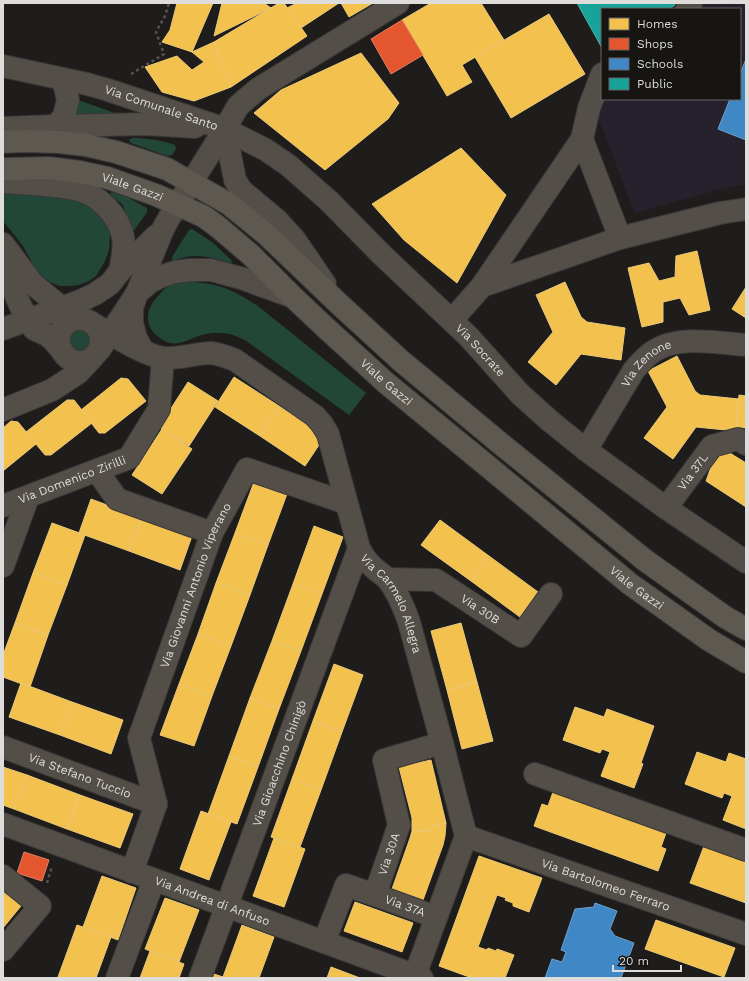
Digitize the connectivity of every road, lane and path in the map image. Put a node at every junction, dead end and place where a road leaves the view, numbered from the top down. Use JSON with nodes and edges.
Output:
{"nodes":[{"id":1,"x":169,"y":3,"type":"edge"},
{"id":2,"x":398,"y":3,"type":"edge"},
{"id":3,"x":3,"y":66,"type":"edge"},
{"id":4,"x":601,"y":77,"type":"edge"},
{"id":5,"x":63,"y":79,"type":"junction"},
{"id":6,"x":108,"y":90,"type":"junction"},
{"id":7,"x":56,"y":126,"type":"junction"},
{"id":8,"x":3,"y":128,"type":"edge"},
{"id":9,"x":225,"y":129,"type":"junction"},
{"id":10,"x":582,"y":139,"type":"junction"},
{"id":11,"x":3,"y":142,"type":"edge"},
{"id":12,"x":3,"y":169,"type":"edge"},
{"id":13,"x":3,"y":182,"type":"edge"},
{"id":14,"x":191,"y":182,"type":"junction"},
{"id":15,"x":177,"y":205,"type":"junction"},
{"id":16,"x":746,"y":209,"type":"edge"},
{"id":17,"x":163,"y":229,"type":"junction"},
{"id":18,"x":620,"y":238,"type":"junction"},
{"id":19,"x":3,"y":244,"type":"edge"},
{"id":20,"x":3,"y":267,"type":"edge"},
{"id":21,"x":115,"y":278,"type":"junction"},
{"id":22,"x":482,"y":286,"type":"junction"},
{"id":23,"x":136,"y":293,"type":"junction"},
{"id":24,"x":293,"y":297,"type":"junction"},
{"id":25,"x":338,"y":303,"type":"junction"},
{"id":26,"x":28,"y":320,"type":"junction"},
{"id":27,"x":452,"y":320,"type":"junction"},
{"id":28,"x":3,"y":329,"type":"edge"},
{"id":29,"x":90,"y":332,"type":"junction"},
{"id":30,"x":746,"y":345,"type":"edge"},
{"id":31,"x":60,"y":348,"type":"junction"},
{"id":32,"x":153,"y":355,"type":"junction"},
{"id":33,"x":3,"y":410,"type":"edge"},
{"id":34,"x":746,"y":444,"type":"edge"},
{"id":35,"x":586,"y":450,"type":"junction"},
{"id":36,"x":97,"y":470,"type":"junction"},
{"id":37,"x":28,"y":497,"type":"junction"},
{"id":38,"x":346,"y":503,"type":"junction"},
{"id":39,"x":3,"y":506,"type":"edge"},
{"id":40,"x":666,"y":508,"type":"junction"},
{"id":41,"x":212,"y":533,"type":"junction"},
{"id":42,"x":359,"y":548,"type":"junction"},
{"id":43,"x":746,"y":562,"type":"edge"},
{"id":44,"x":3,"y":566,"type":"edge"},
{"id":45,"x":388,"y":580,"type":"junction"},
{"id":46,"x":551,"y":594,"type":"dead end"},
{"id":47,"x":746,"y":629,"type":"edge"},
{"id":48,"x":746,"y":662,"type":"edge"},
{"id":49,"x":442,"y":743,"type":"junction"},
{"id":50,"x":3,"y":747,"type":"edge"},
{"id":51,"x":535,"y":774,"type":"dead end"},
{"id":52,"x":156,"y":804,"type":"junction"},
{"id":53,"x":3,"y":824,"type":"edge"},
{"id":54,"x":466,"y":836,"type":"junction"},
{"id":55,"x":59,"y":845,"type":"junction"},
{"id":56,"x":746,"y":850,"type":"edge"},
{"id":57,"x":132,"y":872,"type":"junction"},
{"id":58,"x":3,"y":876,"type":"edge"},
{"id":59,"x":154,"y":880,"type":"junction"},
{"id":60,"x":375,"y":895,"type":"junction"},
{"id":61,"x":27,"y":896,"type":"junction"},
{"id":62,"x":227,"y":906,"type":"junction"},
{"id":63,"x":436,"y":917,"type":"junction"},
{"id":64,"x":746,"y":934,"type":"edge"},
{"id":65,"x":324,"y":942,"type":"junction"},
{"id":66,"x":3,"y":950,"type":"edge"},
{"id":67,"x":417,"y":977,"type":"edge"},
{"id":68,"x":117,"y":978,"type":"edge"},
{"id":69,"x":200,"y":978,"type":"edge"}],
"edges":[{"from":1,"to":6,"type":"path"},
{"from":2,"to":9,"type":"street","name":"Via Comunale Santo"},
{"from":3,"to":5,"type":"street","name":"Via Comunale Santo"},
{"from":4,"to":10,"type":"street"},
{"from":5,"to":6,"type":"street","name":"Via Comunale Santo"},
{"from":5,"to":7,"type":"street"},
{"from":6,"to":9,"type":"street","name":"Via Comunale Santo"},
{"from":7,"to":8,"type":"street"},
{"from":7,"to":9,"type":"street"},
{"from":9,"to":14,"type":"street"},
{"from":9,"to":25,"type":"street"},
{"from":9,"to":27,"type":"street","name":"Via Socrate"},
{"from":10,"to":18,"type":"street"},
{"from":10,"to":22,"type":"street"},
{"from":11,"to":14,"type":"main road","name":"Viale Gazzi"},
{"from":12,"to":15,"type":"main road","name":"Viale Gazzi"},
{"from":13,"to":21,"type":"street"},
{"from":14,"to":15,"type":"street"},
{"from":14,"to":25,"type":"main road","name":"Viale Gazzi"},
{"from":15,"to":17,"type":"street"},
{"from":15,"to":24,"type":"main road","name":"Viale Gazzi"},
{"from":16,"to":18,"type":"street"},
{"from":17,"to":21,"type":"street"},
{"from":17,"to":23,"type":"street"},
{"from":18,"to":22,"type":"street"},
{"from":19,"to":29,"type":"street"},
{"from":20,"to":26,"type":"street"},
{"from":21,"to":29,"type":"street"},
{"from":22,"to":27,"type":"street"},
{"from":23,"to":24,"type":"street"},
{"from":23,"to":29,"type":"street"},
{"from":23,"to":32,"type":"street"},
{"from":24,"to":48,"type":"main road","name":"Viale Gazzi"},
{"from":25,"to":47,"type":"main road","name":"Viale Gazzi"},
{"from":26,"to":28,"type":"street"},
{"from":26,"to":29,"type":"street"},
{"from":26,"to":31,"type":"street"},
{"from":27,"to":35,"type":"street","name":"Via Socrate"},
{"from":29,"to":31,"type":"street"},
{"from":29,"to":31,"type":"street"},
{"from":29,"to":32,"type":"street"},
{"from":29,"to":32,"type":"street","name":"Via Carmelo Allegra"},
{"from":29,"to":33,"type":"street"},
{"from":30,"to":35,"type":"street","name":"Via Zenone"},
{"from":32,"to":36,"type":"street","name":"Via Domenico Zirilli"},
{"from":32,"to":38,"type":"street","name":"Via Carmelo Allegra"},
{"from":34,"to":40,"type":"street","name":"Via 37L"},
{"from":35,"to":40,"type":"street","name":"Via Socrate"},
{"from":36,"to":37,"type":"street","name":"Via Domenico Zirilli"},
{"from":36,"to":41,"type":"street"},
{"from":37,"to":39,"type":"street","name":"Via Domenico Zirilli"},
{"from":37,"to":44,"type":"street"},
{"from":38,"to":41,"type":"street","name":"Via Giovanni Antonio Viperano"},
{"from":38,"to":42,"type":"street","name":"Via Carmelo Allegra"},
{"from":40,"to":43,"type":"street","name":"Via Socrate"},
{"from":41,"to":52,"type":"street","name":"Via Giovanni Antonio Viperano"},
{"from":42,"to":45,"type":"street","name":"Via Carmelo Allegra"},
{"from":42,"to":62,"type":"street","name":"Via Gioacchino Chinigò"},
{"from":45,"to":46,"type":"street","name":"Via 30B"},
{"from":45,"to":49,"type":"street","name":"Via Carmelo Allegra"},
{"from":49,"to":54,"type":"street","name":"Via Carmelo Allegra"},
{"from":49,"to":60,"type":"street","name":"Via 30A"},
{"from":50,"to":52,"type":"street","name":"Via Stefano Tuccio"},
{"from":51,"to":56,"type":"street"},
{"from":52,"to":57,"type":"street"},
{"from":53,"to":55,"type":"street","name":"Via Andrea di Anfuso"},
{"from":54,"to":63,"type":"street"},
{"from":54,"to":64,"type":"street","name":"Via Bartolomeo Ferraro"},
{"from":55,"to":57,"type":"street","name":"Via Andrea di Anfuso"},
{"from":55,"to":61,"type":"path"},
{"from":57,"to":59,"type":"street","name":"Via Andrea di Anfuso"},
{"from":58,"to":61,"type":"street"},
{"from":59,"to":62,"type":"street","name":"Via Andrea di Anfuso"},
{"from":59,"to":68,"type":"street"},
{"from":60,"to":63,"type":"street","name":"Via 37A"},
{"from":60,"to":65,"type":"street"},
{"from":61,"to":66,"type":"street"},
{"from":62,"to":65,"type":"street","name":"Via Andrea di Anfuso"},
{"from":62,"to":69,"type":"street","name":"Via Gioacchino Chinigò"},
{"from":63,"to":67,"type":"street"},
{"from":65,"to":67,"type":"street","name":"Via Andrea di Anfuso"}]}
